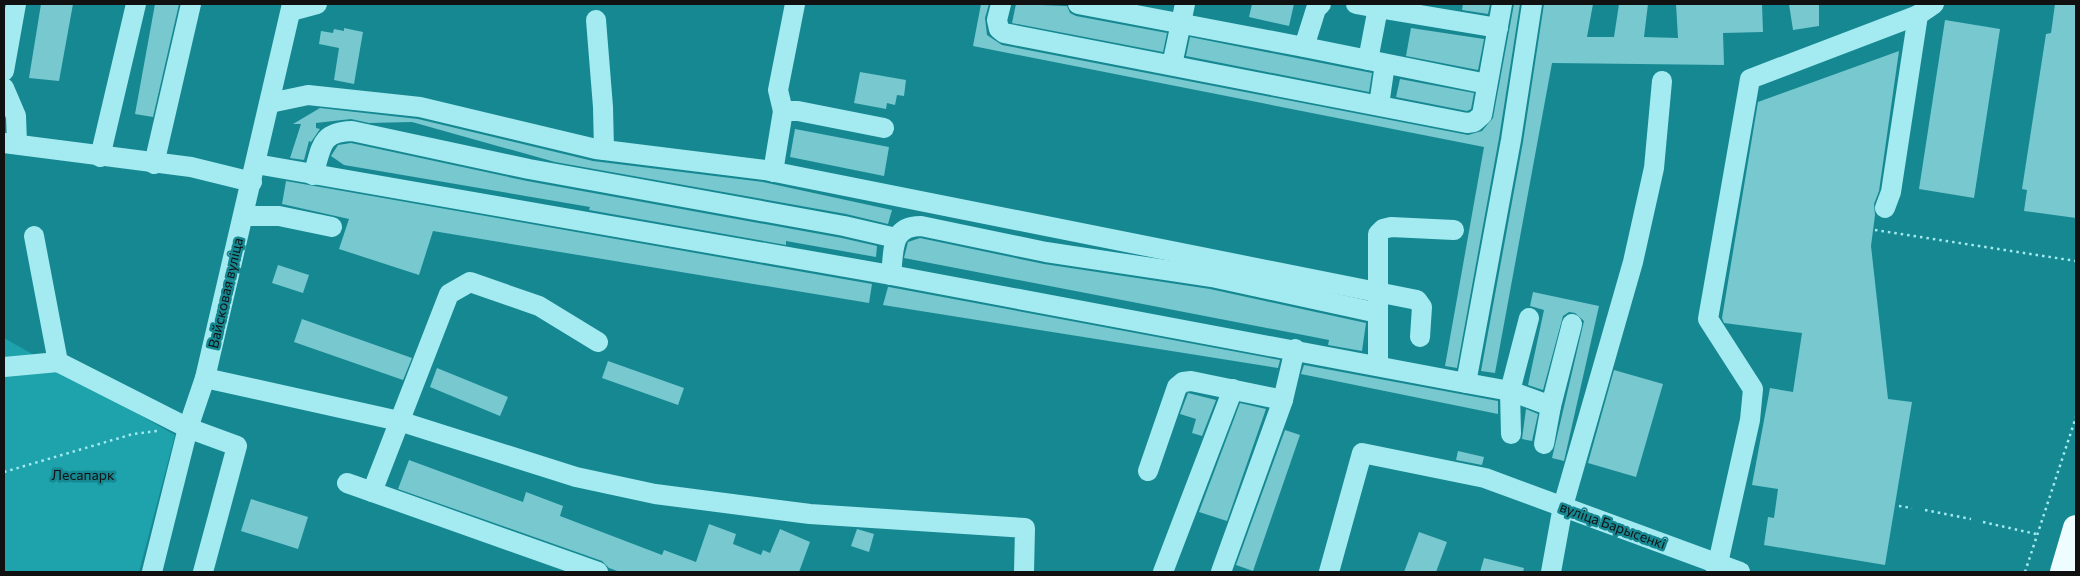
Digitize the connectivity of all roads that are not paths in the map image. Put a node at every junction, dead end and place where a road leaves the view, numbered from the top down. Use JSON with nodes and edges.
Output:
{"nodes":[{"id":1,"x":16,"y":4,"type":"edge"},
{"id":2,"x":136,"y":4,"type":"edge"},
{"id":3,"x":191,"y":4,"type":"edge"},
{"id":4,"x":317,"y":4,"type":"edge"},
{"id":5,"x":795,"y":4,"type":"edge"},
{"id":6,"x":1001,"y":4,"type":"edge"},
{"id":7,"x":1078,"y":4,"type":"edge"},
{"id":8,"x":1184,"y":4,"type":"edge"},
{"id":9,"x":1321,"y":4,"type":"edge"},
{"id":10,"x":1356,"y":4,"type":"edge"},
{"id":11,"x":1502,"y":4,"type":"edge"},
{"id":12,"x":1532,"y":4,"type":"edge"},
{"id":13,"x":291,"y":6,"type":"edge"},
{"id":14,"x":1378,"y":8,"type":"junction"},
{"id":15,"x":1926,"y":9,"type":"edge"},
{"id":16,"x":596,"y":20,"type":"dead end"},
{"id":17,"x":1180,"y":25,"type":"junction"},
{"id":18,"x":1498,"y":28,"type":"junction"},
{"id":19,"x":1304,"y":48,"type":"junction"},
{"id":20,"x":1376,"y":62,"type":"junction"},
{"id":21,"x":1172,"y":65,"type":"junction"},
{"id":22,"x":4,"y":71,"type":"edge"},
{"id":23,"x":1662,"y":81,"type":"dead end"},
{"id":24,"x":1487,"y":84,"type":"junction"},
{"id":25,"x":4,"y":88,"type":"edge"},
{"id":26,"x":270,"y":103,"type":"junction"},
{"id":27,"x":1379,"y":104,"type":"junction"},
{"id":28,"x":783,"y":111,"type":"junction"},
{"id":29,"x":884,"y":128,"type":"dead end"},
{"id":30,"x":10,"y":144,"type":"edge"},
{"id":31,"x":604,"y":150,"type":"junction"},
{"id":32,"x":100,"y":157,"type":"junction"},
{"id":33,"x":154,"y":164,"type":"junction"},
{"id":34,"x":773,"y":172,"type":"junction"},
{"id":35,"x":254,"y":173,"type":"junction"},
{"id":36,"x":313,"y":175,"type":"junction"},
{"id":37,"x":1885,"y":208,"type":"dead end"},
{"id":38,"x":244,"y":216,"type":"junction"},
{"id":39,"x":332,"y":227,"type":"dead end"},
{"id":40,"x":1454,"y":230,"type":"dead end"},
{"id":41,"x":34,"y":236,"type":"dead end"},
{"id":42,"x":896,"y":238,"type":"junction"},
{"id":43,"x":891,"y":275,"type":"junction"},
{"id":44,"x":1378,"y":293,"type":"junction"},
{"id":45,"x":1378,"y":313,"type":"junction"},
{"id":46,"x":1529,"y":318,"type":"dead end"},
{"id":47,"x":1572,"y":324,"type":"dead end"},
{"id":48,"x":1420,"y":337,"type":"dead end"},
{"id":49,"x":598,"y":342,"type":"dead end"},
{"id":50,"x":1296,"y":350,"type":"junction"},
{"id":51,"x":58,"y":362,"type":"junction"},
{"id":52,"x":1378,"y":366,"type":"junction"},
{"id":53,"x":4,"y":367,"type":"edge"},
{"id":54,"x":205,"y":378,"type":"junction"},
{"id":55,"x":1466,"y":383,"type":"junction"},
{"id":56,"x":1233,"y":390,"type":"junction"},
{"id":57,"x":1510,"y":391,"type":"junction"},
{"id":58,"x":1283,"y":400,"type":"junction"},
{"id":59,"x":1551,"y":406,"type":"junction"},
{"id":60,"x":399,"y":421,"type":"junction"},
{"id":61,"x":188,"y":428,"type":"junction"},
{"id":62,"x":1511,"y":434,"type":"dead end"},
{"id":63,"x":1544,"y":444,"type":"dead end"},
{"id":64,"x":1148,"y":471,"type":"dead end"},
{"id":65,"x":347,"y":482,"type":"dead end"},
{"id":66,"x":372,"y":492,"type":"junction"},
{"id":67,"x":1563,"y":506,"type":"junction"},
{"id":68,"x":2076,"y":528,"type":"edge"},
{"id":69,"x":1718,"y":568,"type":"edge"},
{"id":70,"x":152,"y":572,"type":"edge"},
{"id":71,"x":203,"y":572,"type":"edge"},
{"id":72,"x":598,"y":572,"type":"edge"},
{"id":73,"x":1024,"y":572,"type":"edge"},
{"id":74,"x":1164,"y":572,"type":"edge"},
{"id":75,"x":1221,"y":572,"type":"edge"},
{"id":76,"x":1329,"y":572,"type":"edge"},
{"id":77,"x":1551,"y":572,"type":"edge"},
{"id":78,"x":1740,"y":572,"type":"edge"},
{"id":79,"x":2063,"y":572,"type":"edge"}],
"edges":[{"from":1,"to":22,"type":"street"},
{"from":2,"to":32,"type":"street"},
{"from":3,"to":33,"type":"street"},
{"from":4,"to":13,"type":"street"},
{"from":5,"to":28,"type":"street"},
{"from":6,"to":21,"type":"street"},
{"from":7,"to":17,"type":"street"},
{"from":8,"to":17,"type":"street"},
{"from":9,"to":19,"type":"street"},
{"from":10,"to":14,"type":"street"},
{"from":11,"to":18,"type":"street"},
{"from":12,"to":55,"type":"street"},
{"from":13,"to":26,"type":"street","name":"Вайсковая вуліца"},
{"from":14,"to":18,"type":"street"},
{"from":14,"to":20,"type":"street"},
{"from":15,"to":37,"type":"street"},
{"from":15,"to":69,"type":"street"},
{"from":16,"to":31,"type":"street"},
{"from":17,"to":19,"type":"street"},
{"from":17,"to":21,"type":"street"},
{"from":18,"to":24,"type":"street"},
{"from":19,"to":20,"type":"street"},
{"from":20,"to":24,"type":"street"},
{"from":20,"to":27,"type":"street"},
{"from":21,"to":27,"type":"street"},
{"from":23,"to":67,"type":"street"},
{"from":24,"to":27,"type":"street"},
{"from":25,"to":30,"type":"street"},
{"from":26,"to":31,"type":"street"},
{"from":26,"to":35,"type":"street","name":"Вайсковая вуліца"},
{"from":28,"to":29,"type":"street"},
{"from":28,"to":34,"type":"street"},
{"from":30,"to":32,"type":"street"},
{"from":31,"to":34,"type":"street"},
{"from":32,"to":33,"type":"street"},
{"from":33,"to":35,"type":"street"},
{"from":34,"to":44,"type":"street"},
{"from":35,"to":36,"type":"street"},
{"from":35,"to":38,"type":"street","name":"Вайсковая вуліца"},
{"from":36,"to":42,"type":"street"},
{"from":36,"to":43,"type":"street"},
{"from":38,"to":39,"type":"street"},
{"from":38,"to":54,"type":"street","name":"Вайсковая вуліца"},
{"from":40,"to":44,"type":"street"},
{"from":41,"to":51,"type":"street"},
{"from":42,"to":43,"type":"street"},
{"from":42,"to":45,"type":"street"},
{"from":43,"to":50,"type":"street"},
{"from":44,"to":45,"type":"street"},
{"from":44,"to":48,"type":"street"},
{"from":45,"to":52,"type":"street"},
{"from":46,"to":57,"type":"street"},
{"from":47,"to":59,"type":"street"},
{"from":49,"to":60,"type":"street"},
{"from":50,"to":52,"type":"street"},
{"from":50,"to":58,"type":"street"},
{"from":51,"to":53,"type":"street"},
{"from":51,"to":61,"type":"street"},
{"from":52,"to":55,"type":"street"},
{"from":54,"to":60,"type":"street"},
{"from":54,"to":61,"type":"street","name":"Вайсковая вуліца"},
{"from":55,"to":57,"type":"street"},
{"from":56,"to":58,"type":"street"},
{"from":56,"to":64,"type":"street"},
{"from":56,"to":74,"type":"street"},
{"from":57,"to":59,"type":"street"},
{"from":57,"to":62,"type":"street"},
{"from":58,"to":75,"type":"street"},
{"from":59,"to":63,"type":"street"},
{"from":60,"to":66,"type":"street"},
{"from":60,"to":73,"type":"street"},
{"from":61,"to":70,"type":"street","name":"Вайсковая вуліца"},
{"from":61,"to":71,"type":"street"},
{"from":65,"to":66,"type":"street"},
{"from":66,"to":72,"type":"street"},
{"from":67,"to":69,"type":"street","name":"вуліца Барысенкі"},
{"from":67,"to":76,"type":"street","name":"вуліца Барысенкі"},
{"from":67,"to":77,"type":"street"},
{"from":68,"to":79,"type":"main road"},
{"from":69,"to":78,"type":"street","name":"вуліца Барысенкі"}]}
